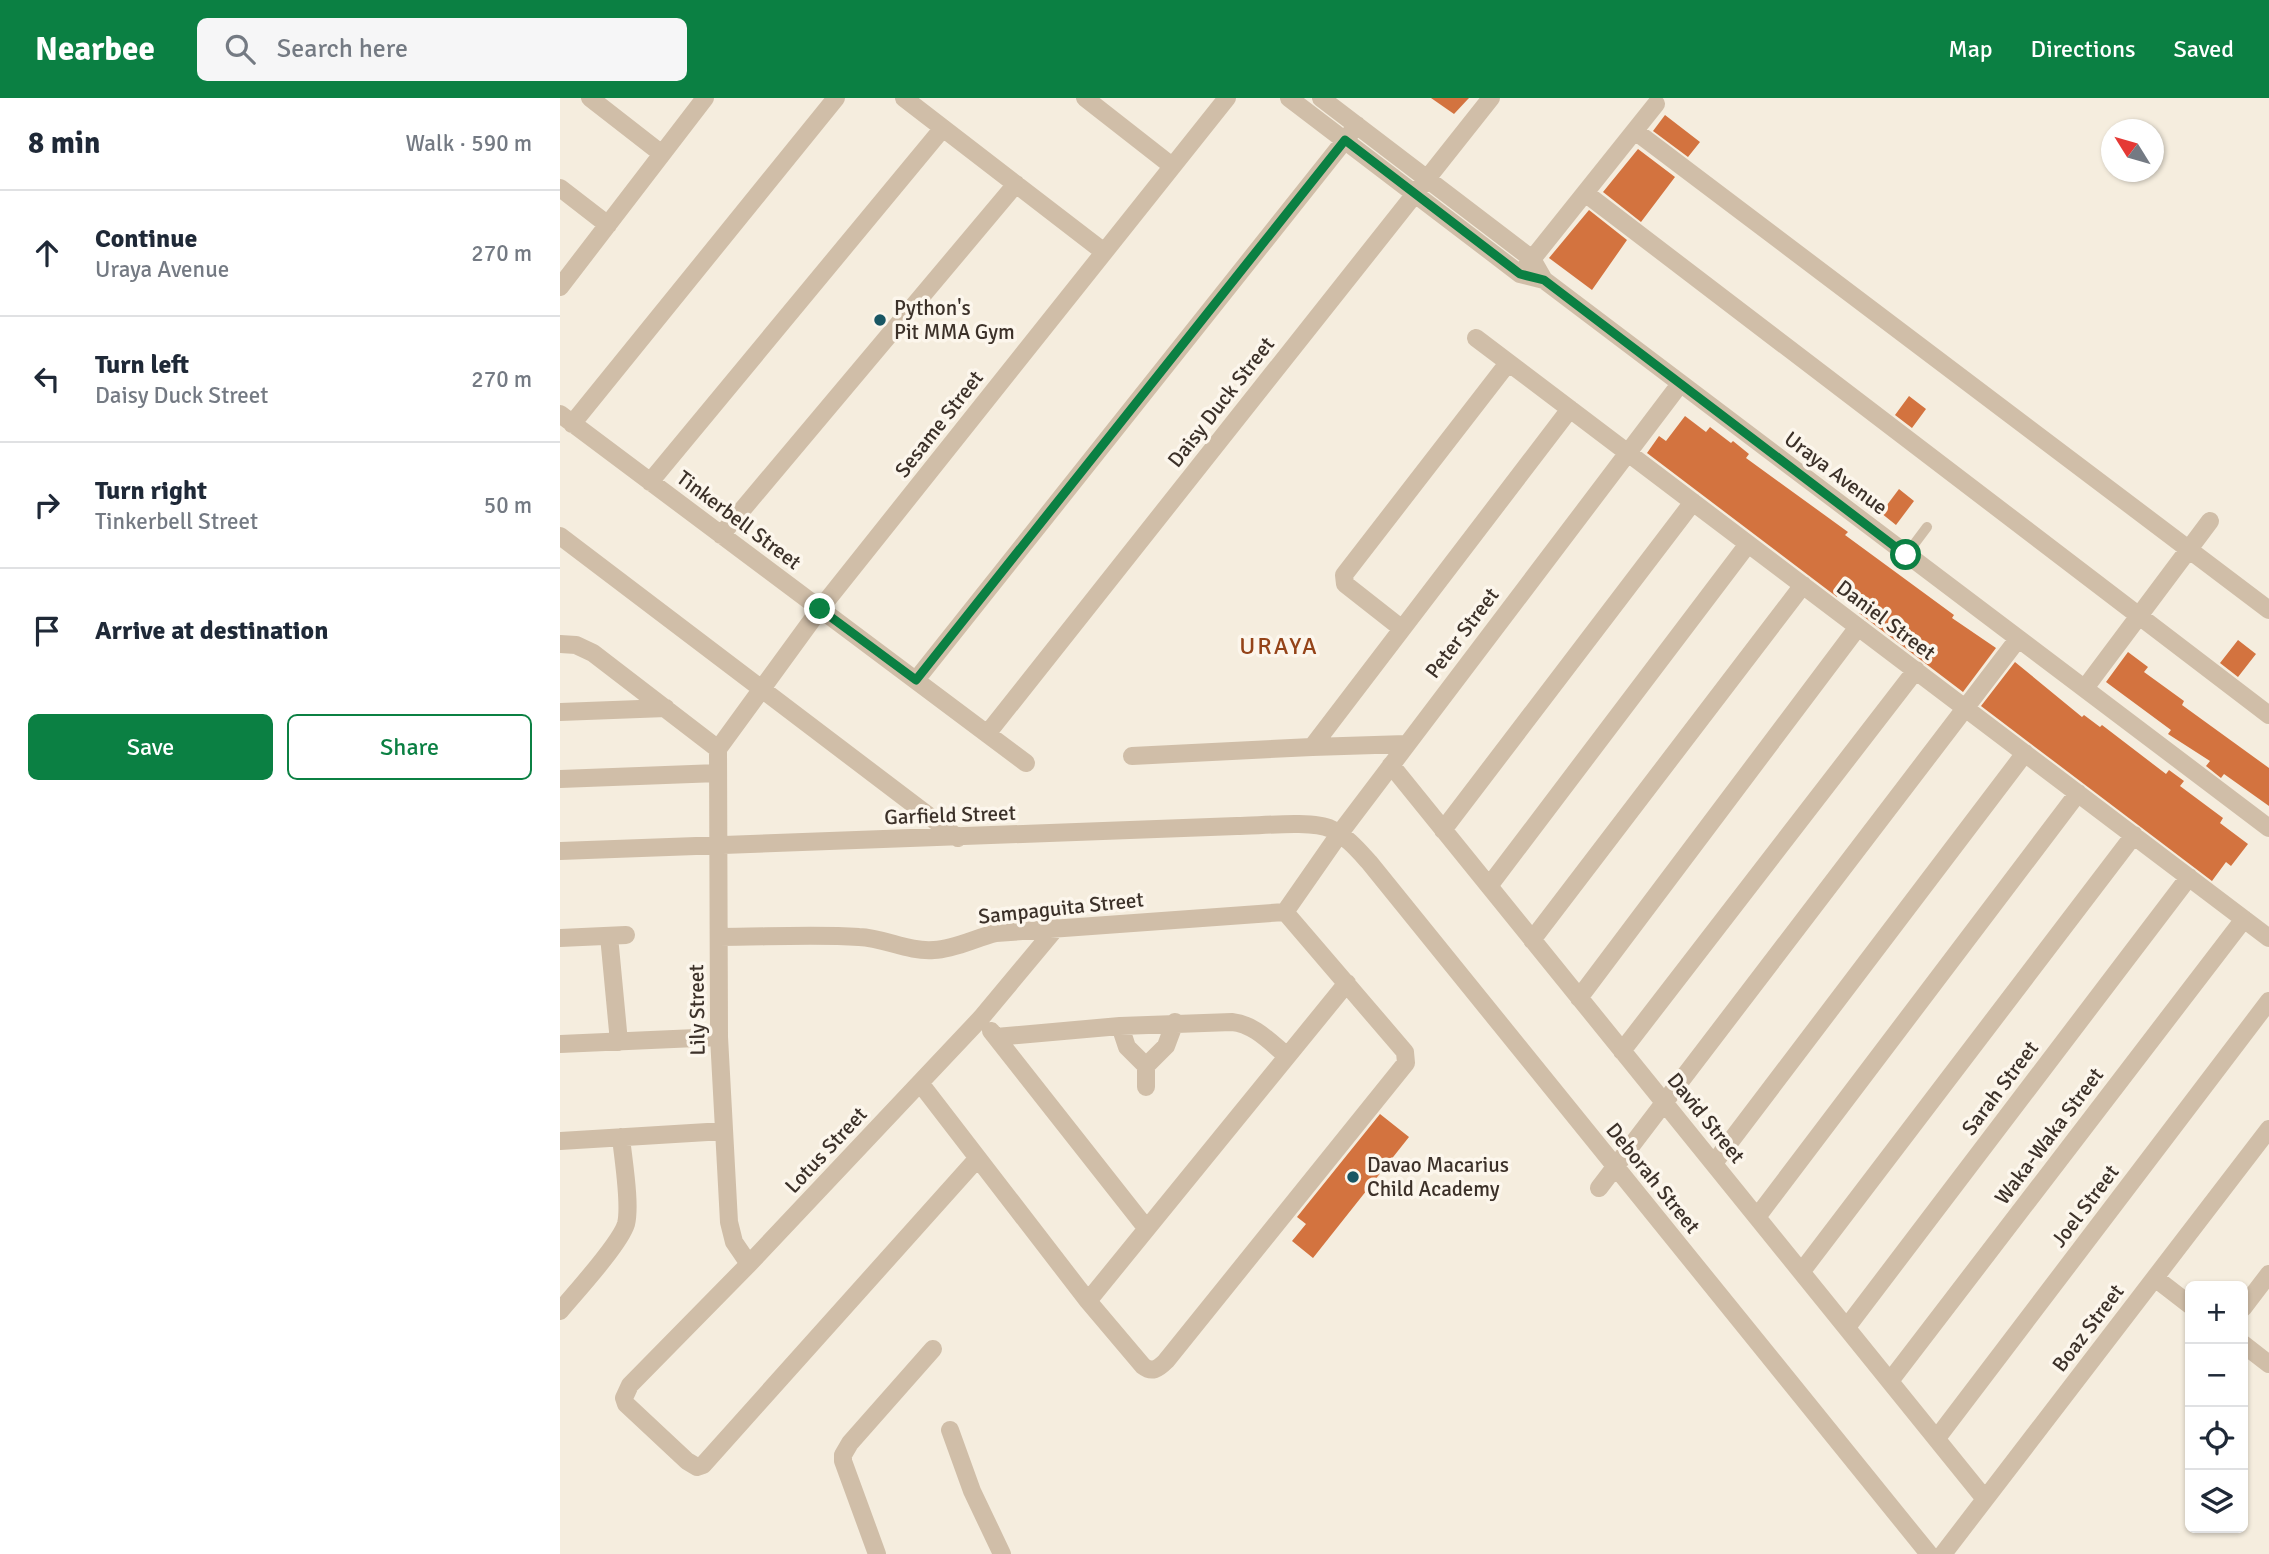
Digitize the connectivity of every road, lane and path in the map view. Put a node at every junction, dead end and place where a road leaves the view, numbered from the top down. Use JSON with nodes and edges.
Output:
{"nodes":[{"id":1,"x":590,"y":98,"type":"edge"},
{"id":2,"x":705,"y":98,"type":"edge"},
{"id":3,"x":836,"y":98,"type":"edge"},
{"id":4,"x":904,"y":98,"type":"edge"},
{"id":5,"x":1085,"y":98,"type":"edge"},
{"id":6,"x":1227,"y":98,"type":"edge"},
{"id":7,"x":1289,"y":98,"type":"edge"},
{"id":8,"x":1321,"y":98,"type":"edge"},
{"id":9,"x":1491,"y":98,"type":"edge"},
{"id":10,"x":1656,"y":104,"type":"dead end"},
{"id":11,"x":1357,"y":125,"type":"junction"},
{"id":12,"x":943,"y":128,"type":"junction"},
{"id":13,"x":1635,"y":131,"type":"junction"},
{"id":14,"x":1345,"y":140,"type":"junction"},
{"id":15,"x":662,"y":154,"type":"junction"},
{"id":16,"x":1172,"y":166,"type":"junction"},
{"id":17,"x":1427,"y":178,"type":"junction"},
{"id":18,"x":1016,"y":184,"type":"junction"},
{"id":19,"x":560,"y":188,"type":"edge"},
{"id":20,"x":1415,"y":194,"type":"junction"},
{"id":21,"x":1585,"y":194,"type":"junction"},
{"id":22,"x":608,"y":225,"type":"junction"},
{"id":23,"x":1104,"y":252,"type":"junction"},
{"id":24,"x":1532,"y":258,"type":"junction"},
{"id":25,"x":1520,"y":274,"type":"junction"},
{"id":26,"x":1544,"y":280,"type":"junction"},
{"id":27,"x":560,"y":287,"type":"edge"},
{"id":28,"x":1476,"y":338,"type":"dead end"},
{"id":29,"x":1508,"y":363,"type":"junction"},
{"id":30,"x":1680,"y":384,"type":"junction"},
{"id":31,"x":1570,"y":409,"type":"junction"},
{"id":32,"x":566,"y":419,"type":"edge"},
{"id":33,"x":1628,"y":453,"type":"junction"},
{"id":34,"x":650,"y":482,"type":"junction"},
{"id":35,"x":1693,"y":502,"type":"junction"},
{"id":36,"x":2210,"y":521,"type":"dead end"},
{"id":37,"x":1927,"y":527,"type":"dead end"},
{"id":38,"x":722,"y":535,"type":"junction"},
{"id":39,"x":560,"y":536,"type":"edge"},
{"id":40,"x":1748,"y":544,"type":"junction"},
{"id":41,"x":2189,"y":549,"type":"junction"},
{"id":42,"x":1906,"y":555,"type":"junction"},
{"id":43,"x":1802,"y":585,"type":"junction"},
{"id":44,"x":820,"y":609,"type":"junction"},
{"id":45,"x":2269,"y":610,"type":"edge"},
{"id":46,"x":2139,"y":616,"type":"junction"},
{"id":47,"x":1858,"y":627,"type":"junction"},
{"id":48,"x":1401,"y":628,"type":"junction"},
{"id":49,"x":2018,"y":639,"type":"junction"},
{"id":50,"x":560,"y":644,"type":"edge"},
{"id":51,"x":1916,"y":670,"type":"junction"},
{"id":52,"x":916,"y":680,"type":"junction"},
{"id":53,"x":2085,"y":688,"type":"junction"},
{"id":54,"x":761,"y":689,"type":"junction"},
{"id":55,"x":666,"y":708,"type":"junction"},
{"id":56,"x":1965,"y":708,"type":"junction"},
{"id":57,"x":560,"y":712,"type":"edge"},
{"id":58,"x":2269,"y":715,"type":"edge"},
{"id":59,"x":987,"y":734,"type":"junction"},
{"id":60,"x":1406,"y":744,"type":"junction"},
{"id":61,"x":1312,"y":747,"type":"junction"},
{"id":62,"x":718,"y":749,"type":"junction"},
{"id":63,"x":2025,"y":753,"type":"junction"},
{"id":64,"x":1132,"y":756,"type":"dead end"},
{"id":65,"x":1026,"y":763,"type":"dead end"},
{"id":66,"x":1391,"y":765,"type":"junction"},
{"id":67,"x":718,"y":773,"type":"junction"},
{"id":68,"x":560,"y":779,"type":"edge"},
{"id":69,"x":2078,"y":793,"type":"junction"},
{"id":70,"x":2269,"y":828,"type":"edge"},
{"id":71,"x":1443,"y":830,"type":"junction"},
{"id":72,"x":1340,"y":833,"type":"junction"},
{"id":73,"x":2134,"y":835,"type":"junction"},
{"id":74,"x":958,"y":838,"type":"junction"},
{"id":75,"x":718,"y":845,"type":"junction"},
{"id":76,"x":560,"y":851,"type":"edge"},
{"id":77,"x":2189,"y":877,"type":"junction"},
{"id":78,"x":1489,"y":886,"type":"junction"},
{"id":79,"x":1285,"y":912,"type":"junction"},
{"id":80,"x":2244,"y":919,"type":"junction"},
{"id":81,"x":1056,"y":928,"type":"junction"},
{"id":82,"x":719,"y":937,"type":"junction"},
{"id":83,"x":560,"y":938,"type":"edge"},
{"id":84,"x":2269,"y":938,"type":"edge"},
{"id":85,"x":1532,"y":940,"type":"junction"},
{"id":86,"x":1347,"y":983,"type":"junction"},
{"id":87,"x":1579,"y":998,"type":"junction"},
{"id":88,"x":2269,"y":1001,"type":"edge"},
{"id":89,"x":981,"y":1018,"type":"junction"},
{"id":90,"x":1175,"y":1023,"type":"junction"},
{"id":91,"x":1120,"y":1026,"type":"junction"},
{"id":92,"x":719,"y":1037,"type":"junction"},
{"id":93,"x":996,"y":1037,"type":"junction"},
{"id":94,"x":619,"y":1042,"type":"junction"},
{"id":95,"x":560,"y":1044,"type":"edge"},
{"id":96,"x":1622,"y":1051,"type":"junction"},
{"id":97,"x":1287,"y":1056,"type":"junction"},
{"id":98,"x":1146,"y":1066,"type":"junction"},
{"id":99,"x":920,"y":1083,"type":"junction"},
{"id":100,"x":1146,"y":1087,"type":"dead end"},
{"id":101,"x":1664,"y":1102,"type":"junction"},
{"id":102,"x":2269,"y":1129,"type":"edge"},
{"id":103,"x":724,"y":1131,"type":"junction"},
{"id":104,"x":621,"y":1137,"type":"junction"},
{"id":105,"x":560,"y":1140,"type":"edge"},
{"id":106,"x":977,"y":1159,"type":"junction"},
{"id":107,"x":1714,"y":1163,"type":"junction"},
{"id":108,"x":1615,"y":1167,"type":"junction"},
{"id":109,"x":1599,"y":1188,"type":"dead end"},
{"id":110,"x":1757,"y":1217,"type":"junction"},
{"id":111,"x":1147,"y":1228,"type":"junction"},
{"id":112,"x":749,"y":1264,"type":"junction"},
{"id":113,"x":1801,"y":1271,"type":"junction"},
{"id":114,"x":2269,"y":1274,"type":"edge"},
{"id":115,"x":2155,"y":1278,"type":"junction"},
{"id":116,"x":1088,"y":1301,"type":"junction"},
{"id":117,"x":2185,"y":1301,"type":"edge"},
{"id":118,"x":2248,"y":1301,"type":"edge"},
{"id":119,"x":560,"y":1311,"type":"edge"},
{"id":120,"x":1847,"y":1327,"type":"junction"},
{"id":121,"x":2248,"y":1348,"type":"edge"},
{"id":122,"x":933,"y":1349,"type":"dead end"},
{"id":123,"x":2269,"y":1364,"type":"edge"},
{"id":124,"x":1890,"y":1381,"type":"junction"},
{"id":125,"x":950,"y":1430,"type":"dead end"},
{"id":126,"x":1937,"y":1438,"type":"junction"},
{"id":127,"x":1986,"y":1499,"type":"junction"},
{"id":128,"x":877,"y":1554,"type":"edge"},
{"id":129,"x":1002,"y":1554,"type":"edge"},
{"id":130,"x":1928,"y":1554,"type":"edge"},
{"id":131,"x":1943,"y":1554,"type":"edge"}],
"edges":[{"from":1,"to":15,"type":"street"},
{"from":2,"to":15,"type":"street"},
{"from":3,"to":32,"type":"street"},
{"from":4,"to":12,"type":"street"},
{"from":5,"to":16,"type":"street"},
{"from":6,"to":16,"type":"street","name":"Sesame Street"},
{"from":7,"to":14,"type":"street","name":"Uraya Avenue"},
{"from":8,"to":11,"type":"street","name":"Uraya Avenue"},
{"from":9,"to":17,"type":"street","name":"Daisy Duck Street"},
{"from":10,"to":13,"type":"street"},
{"from":11,"to":14,"type":"street"},
{"from":11,"to":17,"type":"street","name":"Uraya Avenue"},
{"from":12,"to":18,"type":"street"},
{"from":12,"to":34,"type":"street"},
{"from":13,"to":21,"type":"street"},
{"from":13,"to":41,"type":"street"},
{"from":14,"to":20,"type":"street","name":"Uraya Avenue"},
{"from":14,"to":52,"type":"street"},
{"from":15,"to":22,"type":"street"},
{"from":16,"to":23,"type":"street","name":"Sesame Street"},
{"from":17,"to":20,"type":"street","name":"Daisy Duck Street"},
{"from":17,"to":24,"type":"street","name":"Uraya Avenue"},
{"from":18,"to":23,"type":"street"},
{"from":18,"to":38,"type":"street"},
{"from":19,"to":22,"type":"street"},
{"from":20,"to":25,"type":"street","name":"Uraya Avenue"},
{"from":20,"to":59,"type":"street","name":"Daisy Duck Street"},
{"from":21,"to":24,"type":"street"},
{"from":21,"to":46,"type":"street"},
{"from":22,"to":27,"type":"street"},
{"from":23,"to":44,"type":"street","name":"Sesame Street"},
{"from":24,"to":25,"type":"street"},
{"from":24,"to":26,"type":"street","name":"Uraya Avenue"},
{"from":25,"to":26,"type":"street","name":"Uraya Avenue"},
{"from":26,"to":30,"type":"street","name":"Uraya Avenue"},
{"from":28,"to":29,"type":"street","name":"Daniel Street"},
{"from":29,"to":31,"type":"street","name":"Daniel Street"},
{"from":29,"to":48,"type":"street"},
{"from":30,"to":33,"type":"street","name":"Peter Street"},
{"from":30,"to":42,"type":"street","name":"Uraya Avenue"},
{"from":31,"to":33,"type":"street","name":"Daniel Street"},
{"from":31,"to":48,"type":"street"},
{"from":32,"to":34,"type":"street","name":"Tinkerbell Street"},
{"from":33,"to":35,"type":"street","name":"Daniel Street"},
{"from":33,"to":60,"type":"street","name":"Peter Street"},
{"from":34,"to":38,"type":"street","name":"Tinkerbell Street"},
{"from":35,"to":40,"type":"street","name":"Daniel Street"},
{"from":35,"to":71,"type":"street"},
{"from":36,"to":41,"type":"street"},
{"from":37,"to":42,"type":"lane"},
{"from":38,"to":44,"type":"street","name":"Tinkerbell Street"},
{"from":39,"to":54,"type":"street"},
{"from":40,"to":43,"type":"street","name":"Daniel Street"},
{"from":40,"to":78,"type":"street"},
{"from":41,"to":45,"type":"street"},
{"from":41,"to":46,"type":"street"},
{"from":42,"to":49,"type":"street","name":"Uraya Avenue"},
{"from":43,"to":47,"type":"street","name":"Daniel Street"},
{"from":43,"to":85,"type":"street"},
{"from":44,"to":52,"type":"street","name":"Tinkerbell Street"},
{"from":44,"to":54,"type":"street","name":"Sesame Street"},
{"from":46,"to":53,"type":"street"},
{"from":46,"to":58,"type":"street"},
{"from":47,"to":51,"type":"street","name":"Daniel Street"},
{"from":47,"to":87,"type":"street"},
{"from":48,"to":61,"type":"street"},
{"from":49,"to":53,"type":"street","name":"Uraya Avenue"},
{"from":49,"to":56,"type":"street"},
{"from":50,"to":55,"type":"street"},
{"from":51,"to":56,"type":"street","name":"Daniel Street"},
{"from":51,"to":96,"type":"street"},
{"from":52,"to":59,"type":"street","name":"Tinkerbell Street"},
{"from":53,"to":70,"type":"street","name":"Uraya Avenue"},
{"from":54,"to":62,"type":"street","name":"Sesame Street"},
{"from":54,"to":74,"type":"street"},
{"from":55,"to":57,"type":"street"},
{"from":55,"to":62,"type":"street"},
{"from":56,"to":63,"type":"street","name":"Daniel Street"},
{"from":56,"to":101,"type":"street"},
{"from":59,"to":65,"type":"street","name":"Tinkerbell Street"},
{"from":60,"to":61,"type":"street"},
{"from":60,"to":66,"type":"street","name":"Peter Street"},
{"from":61,"to":64,"type":"street"},
{"from":62,"to":67,"type":"street","name":"Lily Street"},
{"from":63,"to":69,"type":"street","name":"Daniel Street"},
{"from":63,"to":107,"type":"street"},
{"from":66,"to":71,"type":"street","name":"David Street"},
{"from":66,"to":72,"type":"street","name":"Peter Street"},
{"from":67,"to":68,"type":"street"},
{"from":67,"to":75,"type":"street","name":"Lily Street"},
{"from":69,"to":73,"type":"street","name":"Daniel Street"},
{"from":69,"to":110,"type":"street"},
{"from":71,"to":78,"type":"street","name":"David Street"},
{"from":72,"to":74,"type":"street","name":"Garfield Street"},
{"from":72,"to":79,"type":"street","name":"Peter Street"},
{"from":72,"to":108,"type":"street","name":"Deborah Street"},
{"from":73,"to":77,"type":"street","name":"Daniel Street"},
{"from":73,"to":113,"type":"street"},
{"from":74,"to":75,"type":"street","name":"Garfield Street"},
{"from":75,"to":76,"type":"street","name":"Garfield Street"},
{"from":75,"to":82,"type":"street","name":"Lily Street"},
{"from":77,"to":80,"type":"street","name":"Daniel Street"},
{"from":77,"to":120,"type":"street","name":"Sarah Street"},
{"from":78,"to":85,"type":"street","name":"David Street"},
{"from":79,"to":81,"type":"street","name":"Sampaguita Street"},
{"from":79,"to":86,"type":"street"},
{"from":80,"to":84,"type":"street","name":"Daniel Street"},
{"from":80,"to":124,"type":"street","name":"Waka-Waka Street"},
{"from":81,"to":82,"type":"street","name":"Sampaguita Street"},
{"from":81,"to":89,"type":"street","name":"Lotus Street"},
{"from":82,"to":92,"type":"street","name":"Lily Street"},
{"from":83,"to":94,"type":"street"},
{"from":85,"to":87,"type":"street","name":"David Street"},
{"from":86,"to":97,"type":"street"},
{"from":86,"to":116,"type":"street"},
{"from":87,"to":96,"type":"street","name":"David Street"},
{"from":88,"to":126,"type":"street","name":"Joel Street"},
{"from":89,"to":93,"type":"street"},
{"from":89,"to":99,"type":"street","name":"Lotus Street"},
{"from":90,"to":91,"type":"street"},
{"from":90,"to":97,"type":"street"},
{"from":90,"to":98,"type":"street"},
{"from":91,"to":93,"type":"street"},
{"from":91,"to":98,"type":"street"},
{"from":92,"to":94,"type":"street"},
{"from":92,"to":103,"type":"street","name":"Lily Street"},
{"from":93,"to":111,"type":"street"},
{"from":94,"to":95,"type":"street"},
{"from":96,"to":101,"type":"street","name":"David Street"},
{"from":97,"to":111,"type":"street"},
{"from":98,"to":100,"type":"street"},
{"from":99,"to":106,"type":"street"},
{"from":99,"to":112,"type":"street","name":"Lotus Street"},
{"from":101,"to":107,"type":"street","name":"David Street"},
{"from":101,"to":108,"type":"street"},
{"from":102,"to":115,"type":"street","name":"Boaz Street"},
{"from":103,"to":104,"type":"street"},
{"from":103,"to":112,"type":"street","name":"Lily Street"},
{"from":104,"to":105,"type":"street"},
{"from":104,"to":119,"type":"street"},
{"from":106,"to":112,"type":"street","name":"Lotus Street"},
{"from":106,"to":116,"type":"street"},
{"from":107,"to":110,"type":"street","name":"David Street"},
{"from":108,"to":109,"type":"street"},
{"from":108,"to":130,"type":"street","name":"Deborah Street"},
{"from":110,"to":113,"type":"street","name":"David Street"},
{"from":111,"to":116,"type":"street"},
{"from":113,"to":120,"type":"street","name":"David Street"},
{"from":114,"to":118,"type":"street"},
{"from":115,"to":117,"type":"street"},
{"from":115,"to":127,"type":"street","name":"Boaz Street"},
{"from":120,"to":124,"type":"street","name":"David Street"},
{"from":121,"to":123,"type":"street"},
{"from":122,"to":128,"type":"street"},
{"from":124,"to":126,"type":"street","name":"David Street"},
{"from":125,"to":129,"type":"street"},
{"from":126,"to":127,"type":"street","name":"David Street"},
{"from":127,"to":131,"type":"street","name":"Boaz Street"}]}
